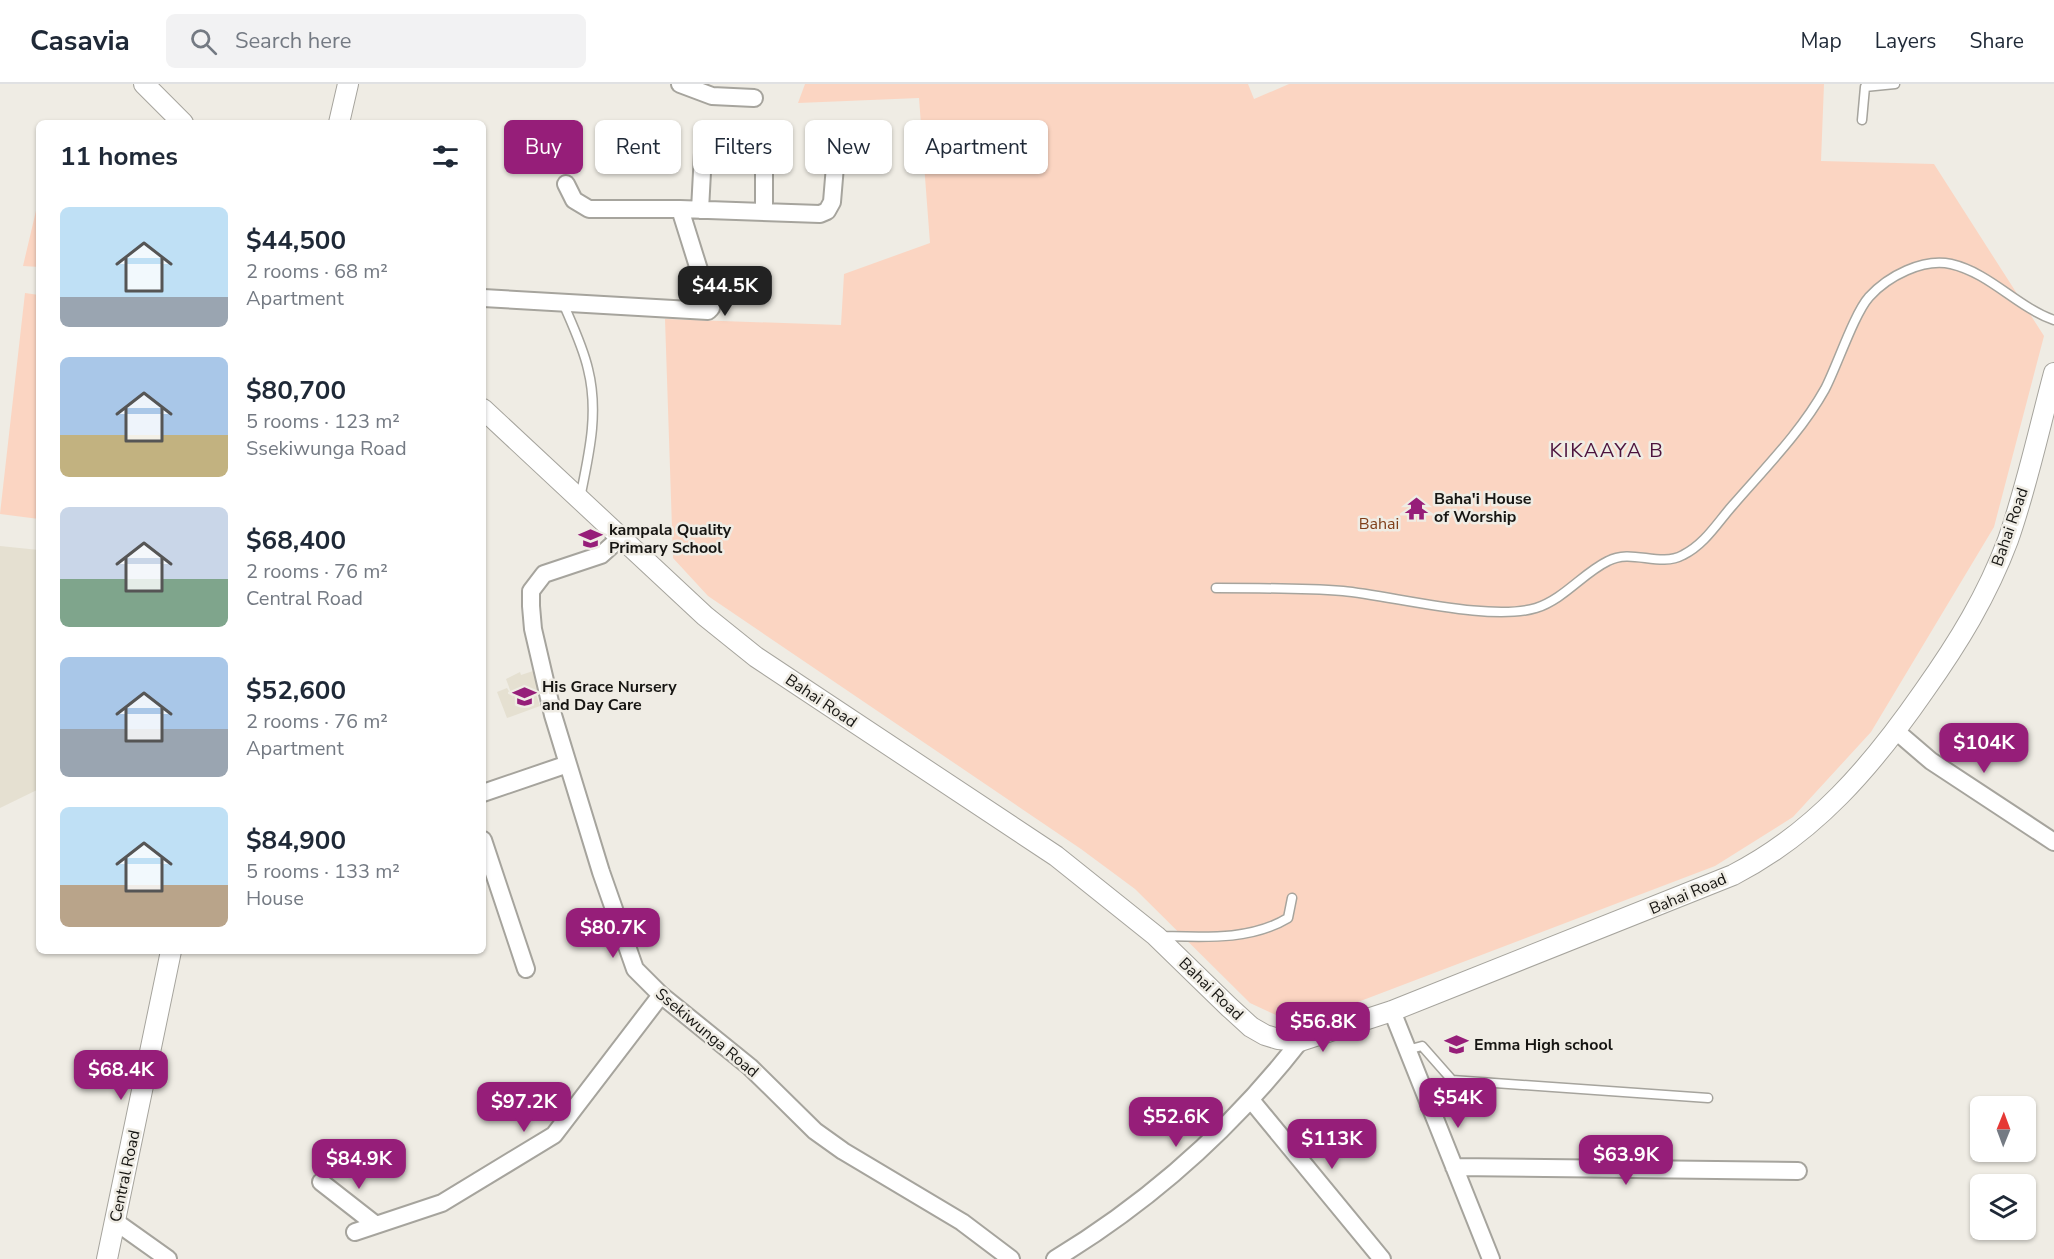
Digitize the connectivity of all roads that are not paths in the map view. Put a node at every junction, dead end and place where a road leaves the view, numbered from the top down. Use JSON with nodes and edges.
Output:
{"nodes":[{"id":1,"x":144,"y":84,"type":"edge"},
{"id":2,"x":348,"y":84,"type":"edge"},
{"id":3,"x":680,"y":84,"type":"edge"},
{"id":4,"x":1895,"y":84,"type":"edge"},
{"id":5,"x":754,"y":98,"type":"dead end"},
{"id":6,"x":180,"y":120,"type":"edge"},
{"id":7,"x":340,"y":120,"type":"edge"},
{"id":8,"x":1862,"y":120,"type":"dead end"},
{"id":9,"x":702,"y":174,"type":"edge"},
{"id":10,"x":764,"y":174,"type":"edge"},
{"id":11,"x":834,"y":174,"type":"edge"},
{"id":12,"x":566,"y":184,"type":"dead end"},
{"id":13,"x":680,"y":209,"type":"junction"},
{"id":14,"x":700,"y":210,"type":"junction"},
{"id":15,"x":764,"y":212,"type":"junction"},
{"id":16,"x":486,"y":298,"type":"edge"},
{"id":17,"x":563,"y":303,"type":"junction"},
{"id":18,"x":2054,"y":320,"type":"edge"},
{"id":19,"x":2054,"y":373,"type":"edge"},
{"id":20,"x":486,"y":412,"type":"edge"},
{"id":21,"x":2048,"y":422,"type":"edge"},
{"id":22,"x":579,"y":501,"type":"junction"},
{"id":23,"x":620,"y":538,"type":"junction"},
{"id":24,"x":1216,"y":588,"type":"dead end"},
{"id":25,"x":1896,"y":731,"type":"junction"},
{"id":26,"x":568,"y":764,"type":"junction"},
{"id":27,"x":486,"y":792,"type":"edge"},
{"id":28,"x":2054,"y":842,"type":"edge"},
{"id":29,"x":486,"y":849,"type":"edge"},
{"id":30,"x":1292,"y":898,"type":"dead end"},
{"id":31,"x":1156,"y":936,"type":"junction"},
{"id":32,"x":170,"y":954,"type":"edge"},
{"id":33,"x":526,"y":969,"type":"dead end"},
{"id":34,"x":661,"y":995,"type":"junction"},
{"id":35,"x":1392,"y":1011,"type":"junction"},
{"id":36,"x":1300,"y":1041,"type":"junction"},
{"id":37,"x":1407,"y":1050,"type":"junction"},
{"id":38,"x":1708,"y":1098,"type":"dead end"},
{"id":39,"x":1251,"y":1100,"type":"junction"},
{"id":40,"x":1454,"y":1167,"type":"junction"},
{"id":41,"x":1798,"y":1171,"type":"dead end"},
{"id":42,"x":321,"y":1182,"type":"dead end"},
{"id":43,"x":116,"y":1222,"type":"junction"},
{"id":44,"x":376,"y":1225,"type":"junction"},
{"id":45,"x":355,"y":1232,"type":"dead end"},
{"id":46,"x":107,"y":1259,"type":"edge"},
{"id":47,"x":168,"y":1259,"type":"edge"},
{"id":48,"x":1011,"y":1259,"type":"edge"},
{"id":49,"x":1055,"y":1259,"type":"edge"},
{"id":50,"x":1382,"y":1259,"type":"edge"},
{"id":51,"x":1491,"y":1259,"type":"edge"}],
"edges":[{"from":1,"to":6,"type":"street"},
{"from":2,"to":7,"type":"street"},
{"from":3,"to":5,"type":"street"},
{"from":4,"to":8,"type":"lane"},
{"from":9,"to":14,"type":"street"},
{"from":10,"to":15,"type":"street"},
{"from":11,"to":15,"type":"street"},
{"from":12,"to":13,"type":"street"},
{"from":13,"to":14,"type":"street"},
{"from":13,"to":17,"type":"street"},
{"from":14,"to":15,"type":"street"},
{"from":16,"to":17,"type":"street"},
{"from":17,"to":22,"type":"lane"},
{"from":18,"to":24,"type":"lane"},
{"from":19,"to":21,"type":"street","name":"Bahai Road"},
{"from":20,"to":22,"type":"street","name":"Bahai Road"},
{"from":21,"to":25,"type":"street","name":"Bahai Road"},
{"from":22,"to":23,"type":"street","name":"Bahai Road"},
{"from":23,"to":26,"type":"street","name":"Ssekiwunga Road"},
{"from":23,"to":31,"type":"street","name":"Bahai Road"},
{"from":25,"to":28,"type":"street"},
{"from":25,"to":35,"type":"street","name":"Bahai Road"},
{"from":26,"to":27,"type":"street"},
{"from":26,"to":34,"type":"street","name":"Ssekiwunga Road"},
{"from":29,"to":33,"type":"street"},
{"from":30,"to":31,"type":"lane"},
{"from":31,"to":36,"type":"street","name":"Bahai Road"},
{"from":32,"to":43,"type":"street","name":"Central Road"},
{"from":34,"to":44,"type":"street"},
{"from":34,"to":48,"type":"street","name":"Ssekiwunga Road"},
{"from":35,"to":36,"type":"street","name":"Bahai Road"},
{"from":35,"to":37,"type":"street"},
{"from":36,"to":39,"type":"street"},
{"from":37,"to":38,"type":"lane"},
{"from":37,"to":40,"type":"street"},
{"from":39,"to":49,"type":"street"},
{"from":39,"to":50,"type":"street"},
{"from":40,"to":41,"type":"street"},
{"from":40,"to":51,"type":"street"},
{"from":42,"to":44,"type":"street"},
{"from":43,"to":46,"type":"street","name":"Central Road"},
{"from":43,"to":47,"type":"street"},
{"from":44,"to":45,"type":"street"}]}
